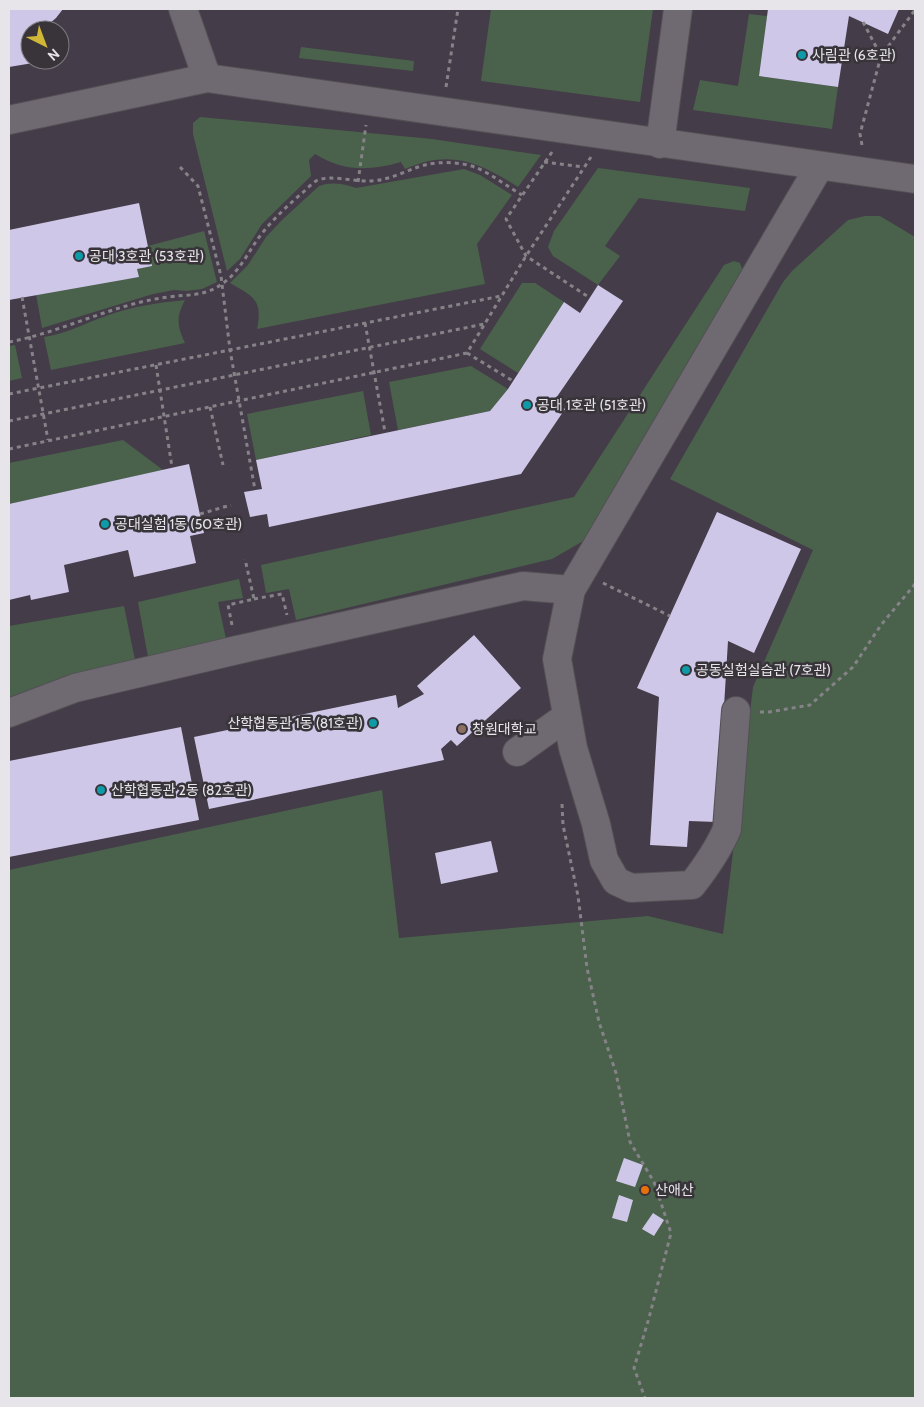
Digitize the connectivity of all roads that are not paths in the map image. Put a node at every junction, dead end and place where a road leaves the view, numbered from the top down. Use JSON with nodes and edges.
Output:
{"nodes":[{"id":1,"x":183,"y":9,"type":"edge"},
{"id":2,"x":678,"y":9,"type":"edge"},
{"id":3,"x":207,"y":78,"type":"junction"},
{"id":4,"x":9,"y":120,"type":"edge"},
{"id":5,"x":660,"y":144,"type":"junction"},
{"id":6,"x":819,"y":166,"type":"junction"},
{"id":7,"x":915,"y":179,"type":"edge"},
{"id":8,"x":577,"y":581,"type":"junction"},
{"id":9,"x":736,"y":711,"type":"road end"},
{"id":10,"x":9,"y":713,"type":"edge"},
{"id":11,"x":566,"y":717,"type":"junction"},
{"id":12,"x":517,"y":752,"type":"dead end"}],
"edges":[{"from":1,"to":3,"type":"street"},
{"from":2,"to":5,"type":"street"},
{"from":3,"to":4,"type":"street"},
{"from":3,"to":5,"type":"street"},
{"from":5,"to":6,"type":"street"},
{"from":6,"to":7,"type":"street"},
{"from":6,"to":8,"type":"street"},
{"from":8,"to":10,"type":"street"},
{"from":8,"to":11,"type":"street"},
{"from":9,"to":11,"type":"street"},
{"from":11,"to":12,"type":"street"}]}
